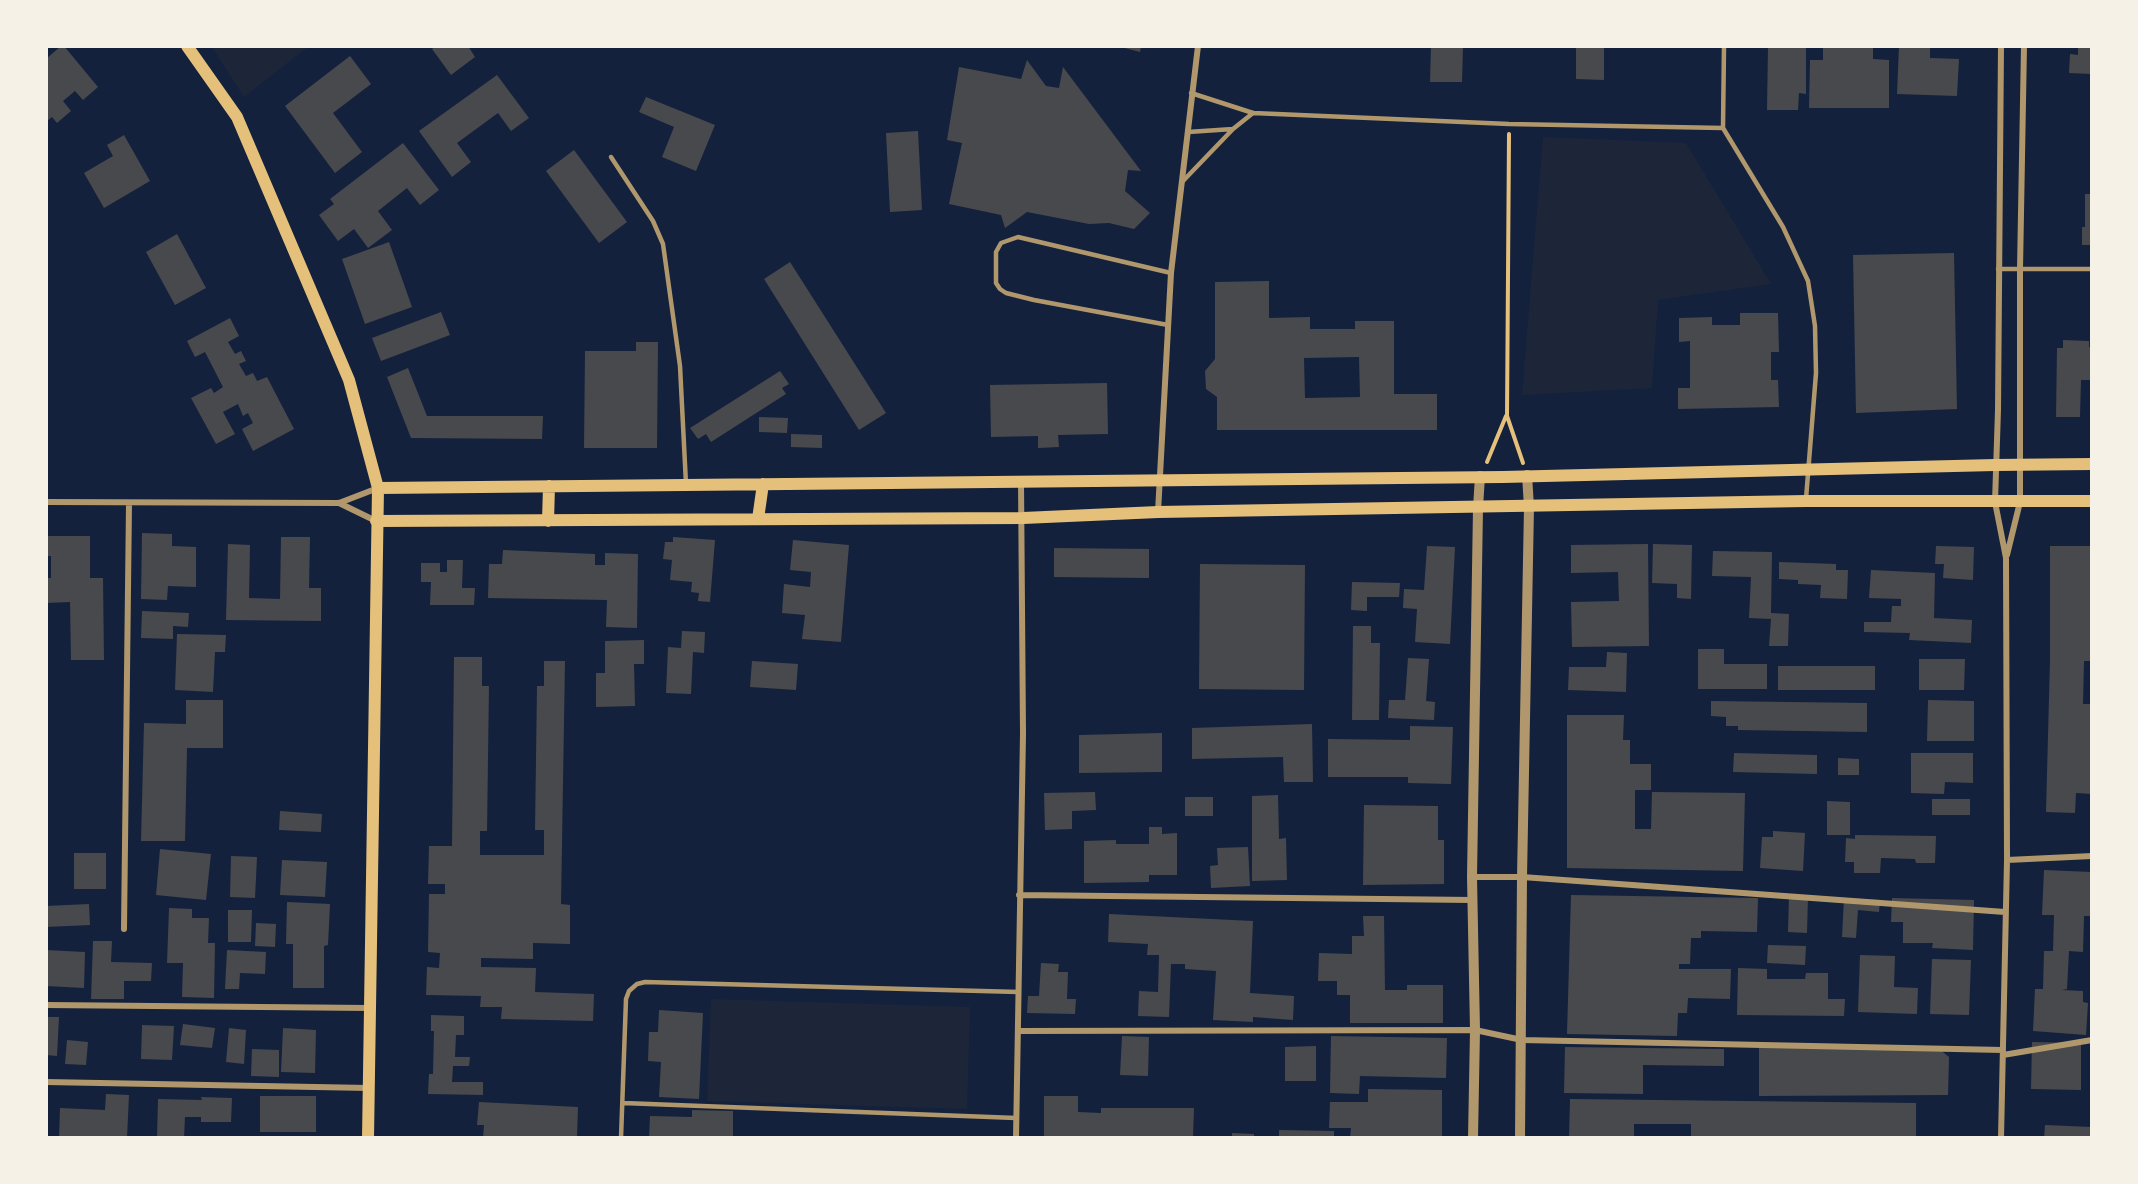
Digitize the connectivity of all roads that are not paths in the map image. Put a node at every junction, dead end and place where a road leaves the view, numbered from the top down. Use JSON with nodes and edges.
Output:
{"nodes":[{"id":1,"x":187,"y":46,"type":"edge"},
{"id":2,"x":1198,"y":46,"type":"edge"},
{"id":3,"x":1724,"y":46,"type":"edge"},
{"id":4,"x":2001,"y":46,"type":"edge"},
{"id":5,"x":2024,"y":46,"type":"edge"},
{"id":6,"x":1191,"y":93,"type":"junction"},
{"id":7,"x":1253,"y":113,"type":"junction"},
{"id":8,"x":1723,"y":128,"type":"junction"},
{"id":9,"x":1233,"y":129,"type":"junction"},
{"id":10,"x":1188,"y":132,"type":"junction"},
{"id":11,"x":611,"y":157,"type":"dead end"},
{"id":12,"x":1183,"y":181,"type":"junction"},
{"id":13,"x":1998,"y":269,"type":"junction"},
{"id":14,"x":2020,"y":269,"type":"junction"},
{"id":15,"x":2091,"y":269,"type":"edge"},
{"id":16,"x":1171,"y":273,"type":"junction"},
{"id":17,"x":1168,"y":325,"type":"junction"},
{"id":18,"x":2021,"y":464,"type":"junction"},
{"id":19,"x":2091,"y":464,"type":"edge"},
{"id":20,"x":1995,"y":465,"type":"junction"},
{"id":21,"x":1809,"y":470,"type":"junction"},
{"id":22,"x":1527,"y":475,"type":"junction"},
{"id":23,"x":1480,"y":476,"type":"junction"},
{"id":24,"x":1161,"y":479,"type":"junction"},
{"id":25,"x":1022,"y":482,"type":"junction"},
{"id":26,"x":763,"y":484,"type":"junction"},
{"id":27,"x":686,"y":485,"type":"junction"},
{"id":28,"x":549,"y":486,"type":"junction"},
{"id":29,"x":378,"y":488,"type":"junction"},
{"id":30,"x":1806,"y":501,"type":"junction"},
{"id":31,"x":2091,"y":501,"type":"edge"},
{"id":32,"x":46,"y":502,"type":"edge"},
{"id":33,"x":1995,"y":502,"type":"junction"},
{"id":34,"x":2020,"y":502,"type":"junction"},
{"id":35,"x":339,"y":503,"type":"junction"},
{"id":36,"x":129,"y":504,"type":"junction"},
{"id":37,"x":1529,"y":507,"type":"junction"},
{"id":38,"x":1478,"y":508,"type":"junction"},
{"id":39,"x":1158,"y":512,"type":"junction"},
{"id":40,"x":1023,"y":518,"type":"junction"},
{"id":41,"x":758,"y":519,"type":"junction"},
{"id":42,"x":376,"y":521,"type":"junction"},
{"id":43,"x":548,"y":521,"type":"junction"},
{"id":44,"x":2006,"y":558,"type":"junction"},
{"id":45,"x":2091,"y":856,"type":"edge"},
{"id":46,"x":2007,"y":860,"type":"junction"},
{"id":47,"x":1472,"y":877,"type":"junction"},
{"id":48,"x":1522,"y":877,"type":"junction"},
{"id":49,"x":1019,"y":895,"type":"junction"},
{"id":50,"x":1473,"y":900,"type":"junction"},
{"id":51,"x":2005,"y":912,"type":"junction"},
{"id":52,"x":124,"y":928,"type":"dead end"},
{"id":53,"x":1019,"y":992,"type":"junction"},
{"id":54,"x":46,"y":1005,"type":"edge"},
{"id":55,"x":369,"y":1008,"type":"junction"},
{"id":56,"x":1475,"y":1030,"type":"junction"},
{"id":57,"x":1018,"y":1031,"type":"junction"},
{"id":58,"x":1522,"y":1040,"type":"junction"},
{"id":59,"x":2091,"y":1040,"type":"edge"},
{"id":60,"x":2003,"y":1052,"type":"junction"},
{"id":61,"x":46,"y":1082,"type":"edge"},
{"id":62,"x":369,"y":1088,"type":"junction"},
{"id":63,"x":622,"y":1103,"type":"junction"},
{"id":64,"x":1016,"y":1118,"type":"junction"},
{"id":65,"x":368,"y":1137,"type":"edge"},
{"id":66,"x":621,"y":1137,"type":"edge"},
{"id":67,"x":1016,"y":1137,"type":"edge"},
{"id":68,"x":1473,"y":1137,"type":"edge"},
{"id":69,"x":1520,"y":1137,"type":"edge"},
{"id":70,"x":2001,"y":1137,"type":"edge"}],
"edges":[{"from":1,"to":29,"type":"main road"},
{"from":2,"to":6,"type":"street"},
{"from":3,"to":8,"type":"lane"},
{"from":4,"to":13,"type":"street"},
{"from":5,"to":14,"type":"street"},
{"from":6,"to":7,"type":"lane"},
{"from":6,"to":10,"type":"street"},
{"from":7,"to":8,"type":"lane"},
{"from":7,"to":9,"type":"lane"},
{"from":8,"to":21,"type":"lane"},
{"from":9,"to":10,"type":"lane"},
{"from":9,"to":12,"type":"lane"},
{"from":10,"to":12,"type":"street"},
{"from":11,"to":27,"type":"lane"},
{"from":12,"to":16,"type":"street"},
{"from":13,"to":14,"type":"lane"},
{"from":13,"to":20,"type":"street"},
{"from":14,"to":15,"type":"lane"},
{"from":14,"to":18,"type":"street"},
{"from":16,"to":17,"type":"street"},
{"from":16,"to":17,"type":"lane"},
{"from":17,"to":24,"type":"street"},
{"from":18,"to":19,"type":"main road"},
{"from":18,"to":20,"type":"main road"},
{"from":18,"to":34,"type":"street"},
{"from":20,"to":21,"type":"main road"},
{"from":20,"to":33,"type":"street"},
{"from":21,"to":22,"type":"main road"},
{"from":21,"to":30,"type":"lane"},
{"from":22,"to":23,"type":"main road"},
{"from":22,"to":37,"type":"street"},
{"from":23,"to":24,"type":"main road"},
{"from":23,"to":38,"type":"street"},
{"from":24,"to":25,"type":"main road"},
{"from":24,"to":39,"type":"street"},
{"from":25,"to":26,"type":"main road"},
{"from":25,"to":40,"type":"street"},
{"from":26,"to":27,"type":"main road"},
{"from":26,"to":41,"type":"main road"},
{"from":27,"to":28,"type":"main road"},
{"from":28,"to":29,"type":"main road"},
{"from":28,"to":43,"type":"main road"},
{"from":29,"to":35,"type":"street"},
{"from":29,"to":42,"type":"main road"},
{"from":30,"to":33,"type":"main road"},
{"from":30,"to":37,"type":"main road"},
{"from":31,"to":34,"type":"main road"},
{"from":32,"to":36,"type":"street"},
{"from":33,"to":34,"type":"main road"},
{"from":33,"to":44,"type":"street"},
{"from":34,"to":44,"type":"street"},
{"from":35,"to":36,"type":"street"},
{"from":35,"to":42,"type":"street"},
{"from":36,"to":52,"type":"street"},
{"from":37,"to":38,"type":"main road"},
{"from":37,"to":48,"type":"street"},
{"from":38,"to":39,"type":"main road"},
{"from":38,"to":47,"type":"street"},
{"from":39,"to":40,"type":"main road"},
{"from":40,"to":41,"type":"main road"},
{"from":40,"to":49,"type":"street"},
{"from":41,"to":43,"type":"main road"},
{"from":42,"to":43,"type":"main road"},
{"from":42,"to":55,"type":"main road"},
{"from":44,"to":46,"type":"street"},
{"from":45,"to":46,"type":"street"},
{"from":46,"to":51,"type":"street"},
{"from":47,"to":48,"type":"street"},
{"from":47,"to":50,"type":"street"},
{"from":48,"to":51,"type":"street"},
{"from":48,"to":58,"type":"street"},
{"from":49,"to":50,"type":"street"},
{"from":49,"to":53,"type":"street"},
{"from":50,"to":56,"type":"street"},
{"from":51,"to":60,"type":"street"},
{"from":53,"to":57,"type":"street"},
{"from":53,"to":63,"type":"lane"},
{"from":54,"to":55,"type":"street"},
{"from":55,"to":62,"type":"main road"},
{"from":56,"to":57,"type":"street"},
{"from":56,"to":58,"type":"street"},
{"from":56,"to":68,"type":"street"},
{"from":57,"to":64,"type":"street"},
{"from":58,"to":60,"type":"street"},
{"from":58,"to":69,"type":"street"},
{"from":59,"to":60,"type":"street"},
{"from":60,"to":70,"type":"street"},
{"from":61,"to":62,"type":"street"},
{"from":62,"to":65,"type":"main road"},
{"from":63,"to":64,"type":"lane"},
{"from":63,"to":66,"type":"lane"},
{"from":64,"to":67,"type":"street"}]}
